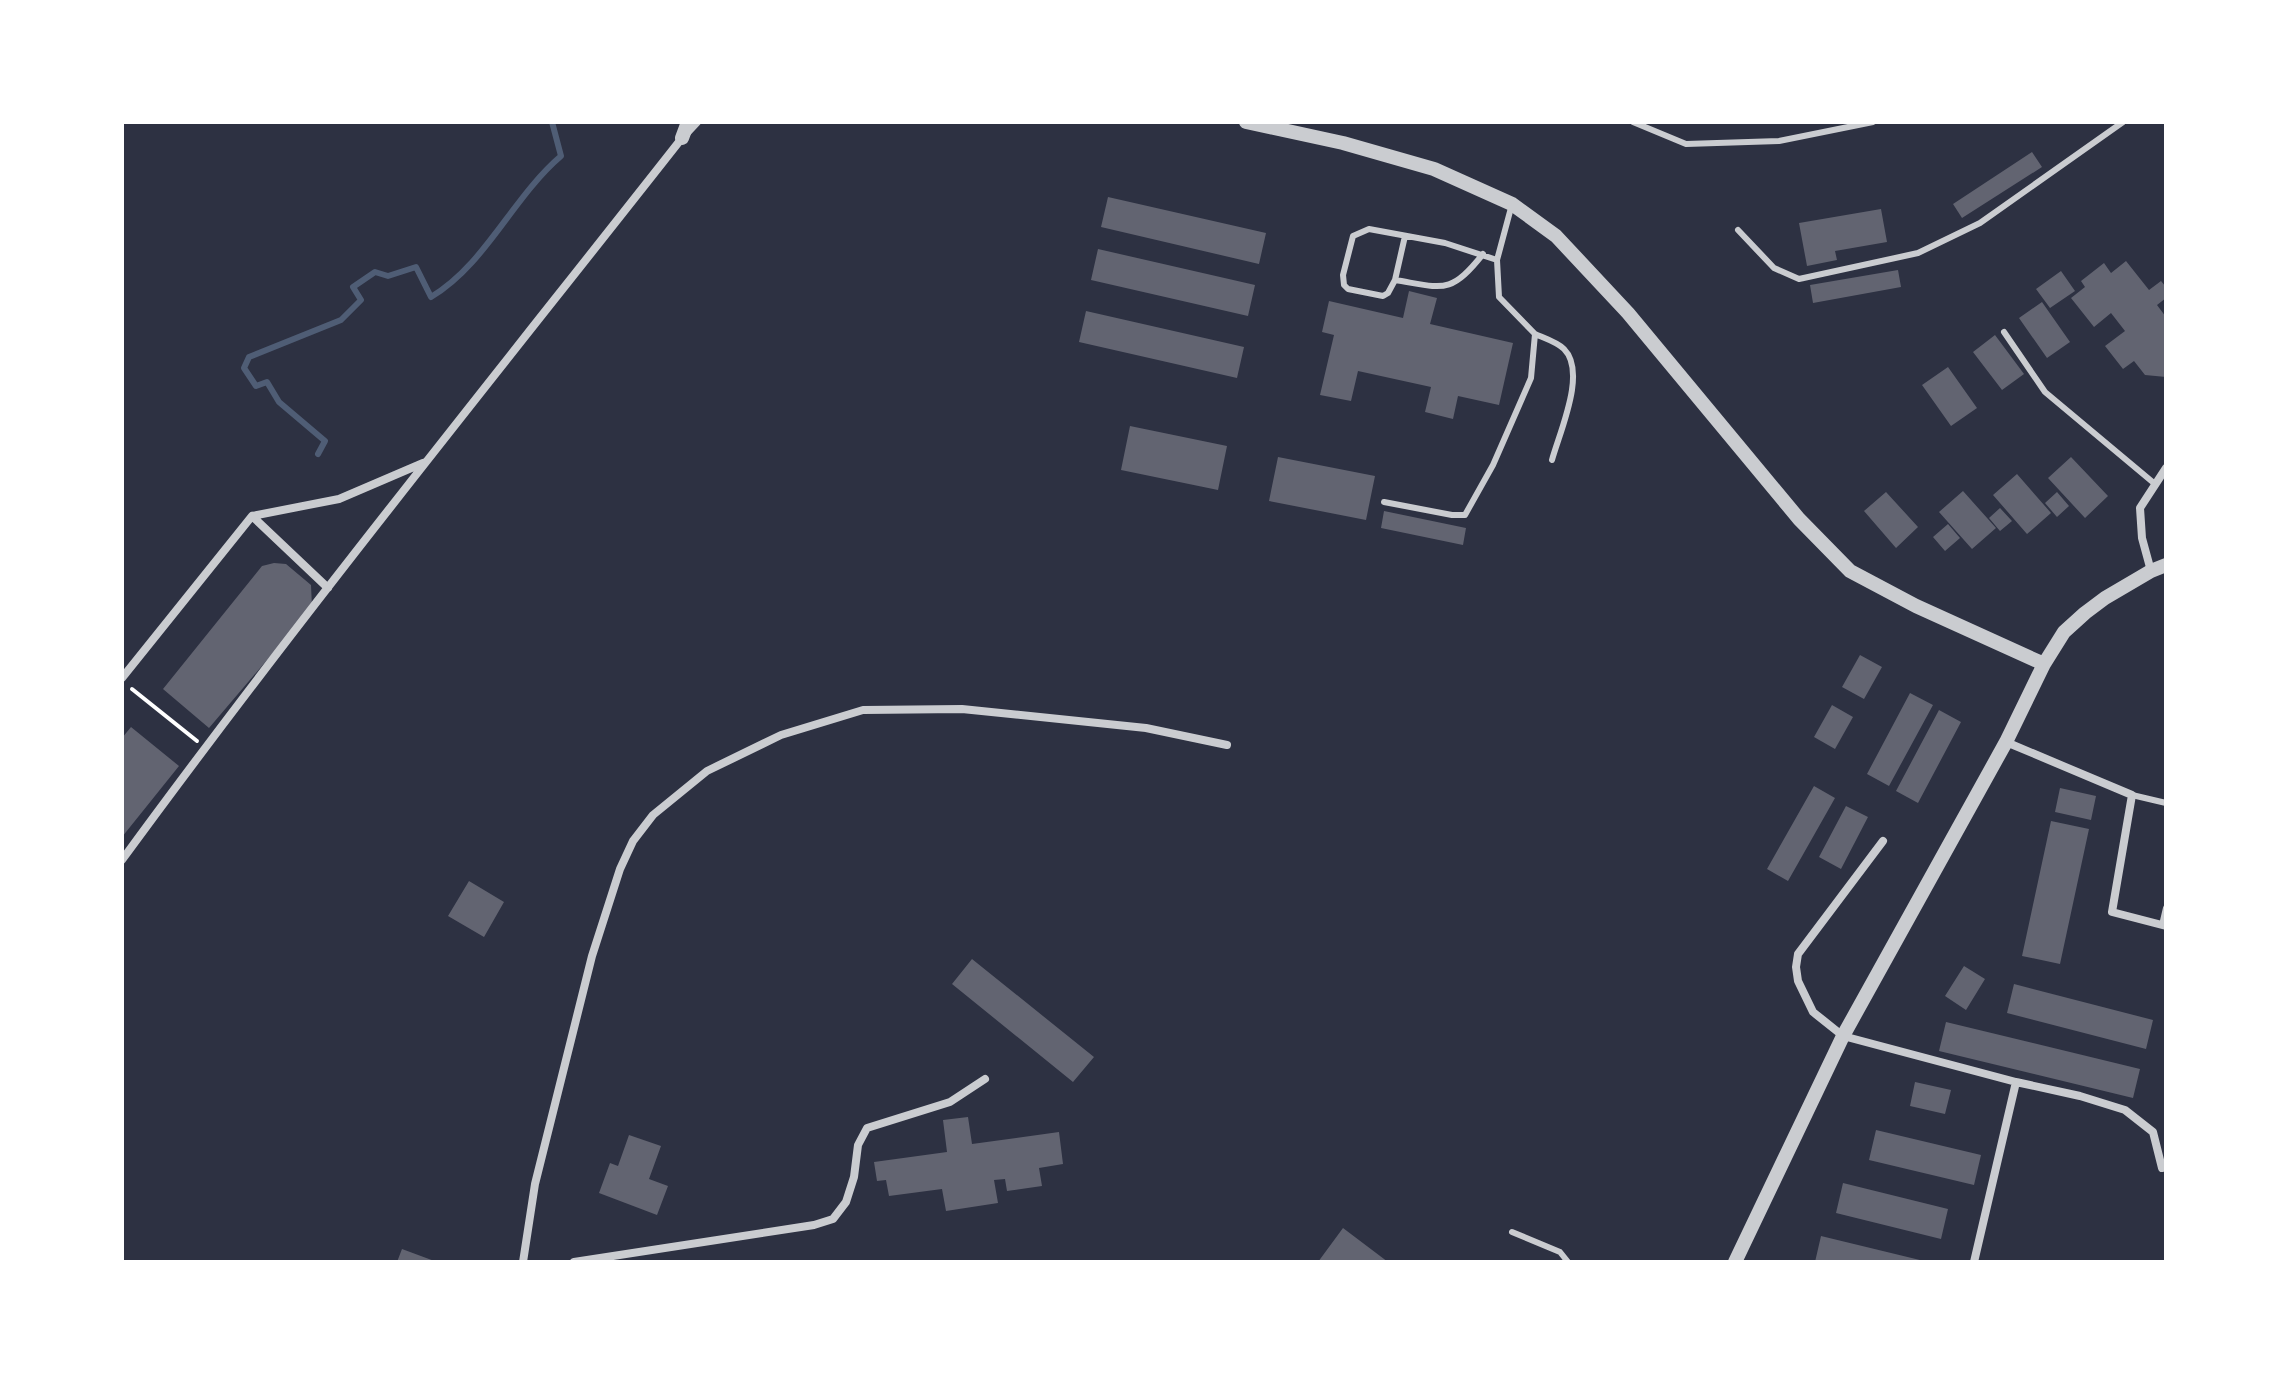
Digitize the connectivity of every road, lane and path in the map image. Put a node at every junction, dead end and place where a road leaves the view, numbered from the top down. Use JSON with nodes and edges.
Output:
{"nodes":[{"id":1,"x":688,"y":122,"type":"edge"},
{"id":2,"x":697,"y":122,"type":"edge"},
{"id":3,"x":1246,"y":122,"type":"edge"},
{"id":4,"x":1633,"y":122,"type":"edge"},
{"id":5,"x":1873,"y":122,"type":"edge"},
{"id":6,"x":2123,"y":122,"type":"edge"},
{"id":7,"x":682,"y":138,"type":"junction"},
{"id":8,"x":1512,"y":204,"type":"junction"},
{"id":9,"x":1738,"y":230,"type":"dead end"},
{"id":10,"x":1405,"y":236,"type":"junction"},
{"id":11,"x":1483,"y":254,"type":"junction"},
{"id":12,"x":1497,"y":260,"type":"junction"},
{"id":13,"x":1395,"y":280,"type":"junction"},
{"id":14,"x":2004,"y":332,"type":"dead end"},
{"id":15,"x":1535,"y":334,"type":"junction"},
{"id":16,"x":1552,"y":460,"type":"dead end"},
{"id":17,"x":428,"y":461,"type":"junction"},
{"id":18,"x":2166,"y":468,"type":"edge"},
{"id":19,"x":2155,"y":484,"type":"junction"},
{"id":20,"x":1384,"y":502,"type":"dead end"},
{"id":21,"x":252,"y":516,"type":"junction"},
{"id":22,"x":2166,"y":565,"type":"edge"},
{"id":23,"x":2151,"y":571,"type":"junction"},
{"id":24,"x":328,"y":588,"type":"junction"},
{"id":25,"x":2044,"y":664,"type":"junction"},
{"id":26,"x":122,"y":679,"type":"edge"},
{"id":27,"x":2006,"y":742,"type":"junction"},
{"id":28,"x":1227,"y":745,"type":"dead end"},
{"id":29,"x":205,"y":747,"type":"junction"},
{"id":30,"x":2132,"y":795,"type":"junction"},
{"id":31,"x":2166,"y":803,"type":"edge"},
{"id":32,"x":1883,"y":841,"type":"dead end"},
{"id":33,"x":122,"y":860,"type":"edge"},
{"id":34,"x":2166,"y":908,"type":"edge"},
{"id":35,"x":2164,"y":925,"type":"edge"},
{"id":36,"x":1843,"y":1036,"type":"junction"},
{"id":37,"x":985,"y":1079,"type":"dead end"},
{"id":38,"x":2016,"y":1082,"type":"junction"},
{"id":39,"x":2162,"y":1168,"type":"dead end"},
{"id":40,"x":1512,"y":1232,"type":"dead end"},
{"id":41,"x":523,"y":1262,"type":"edge"},
{"id":42,"x":574,"y":1262,"type":"edge"},
{"id":43,"x":1568,"y":1262,"type":"edge"},
{"id":44,"x":1735,"y":1262,"type":"edge"},
{"id":45,"x":1974,"y":1262,"type":"edge"}],
"edges":[{"from":1,"to":7,"type":"street"},
{"from":2,"to":7,"type":"street"},
{"from":3,"to":8,"type":"street"},
{"from":4,"to":5,"type":"lane"},
{"from":6,"to":9,"type":"lane"},
{"from":7,"to":17,"type":"street"},
{"from":8,"to":12,"type":"lane"},
{"from":8,"to":25,"type":"street"},
{"from":10,"to":11,"type":"lane"},
{"from":10,"to":13,"type":"lane"},
{"from":10,"to":13,"type":"lane"},
{"from":11,"to":12,"type":"lane"},
{"from":11,"to":13,"type":"lane"},
{"from":12,"to":15,"type":"lane"},
{"from":14,"to":19,"type":"lane"},
{"from":15,"to":16,"type":"lane"},
{"from":15,"to":20,"type":"lane"},
{"from":17,"to":21,"type":"street"},
{"from":17,"to":24,"type":"street"},
{"from":18,"to":19,"type":"street"},
{"from":19,"to":23,"type":"street"},
{"from":21,"to":24,"type":"street"},
{"from":21,"to":26,"type":"street"},
{"from":22,"to":23,"type":"street"},
{"from":23,"to":25,"type":"street"},
{"from":24,"to":29,"type":"street"},
{"from":25,"to":27,"type":"street"},
{"from":26,"to":29,"type":"path"},
{"from":27,"to":30,"type":"street"},
{"from":27,"to":36,"type":"street"},
{"from":28,"to":41,"type":"street"},
{"from":29,"to":33,"type":"street"},
{"from":30,"to":31,"type":"lane"},
{"from":30,"to":35,"type":"street"},
{"from":32,"to":36,"type":"street"},
{"from":34,"to":35,"type":"lane"},
{"from":36,"to":38,"type":"street"},
{"from":36,"to":44,"type":"street"},
{"from":37,"to":42,"type":"street"},
{"from":38,"to":39,"type":"street"},
{"from":38,"to":45,"type":"street"},
{"from":40,"to":43,"type":"lane"}]}
